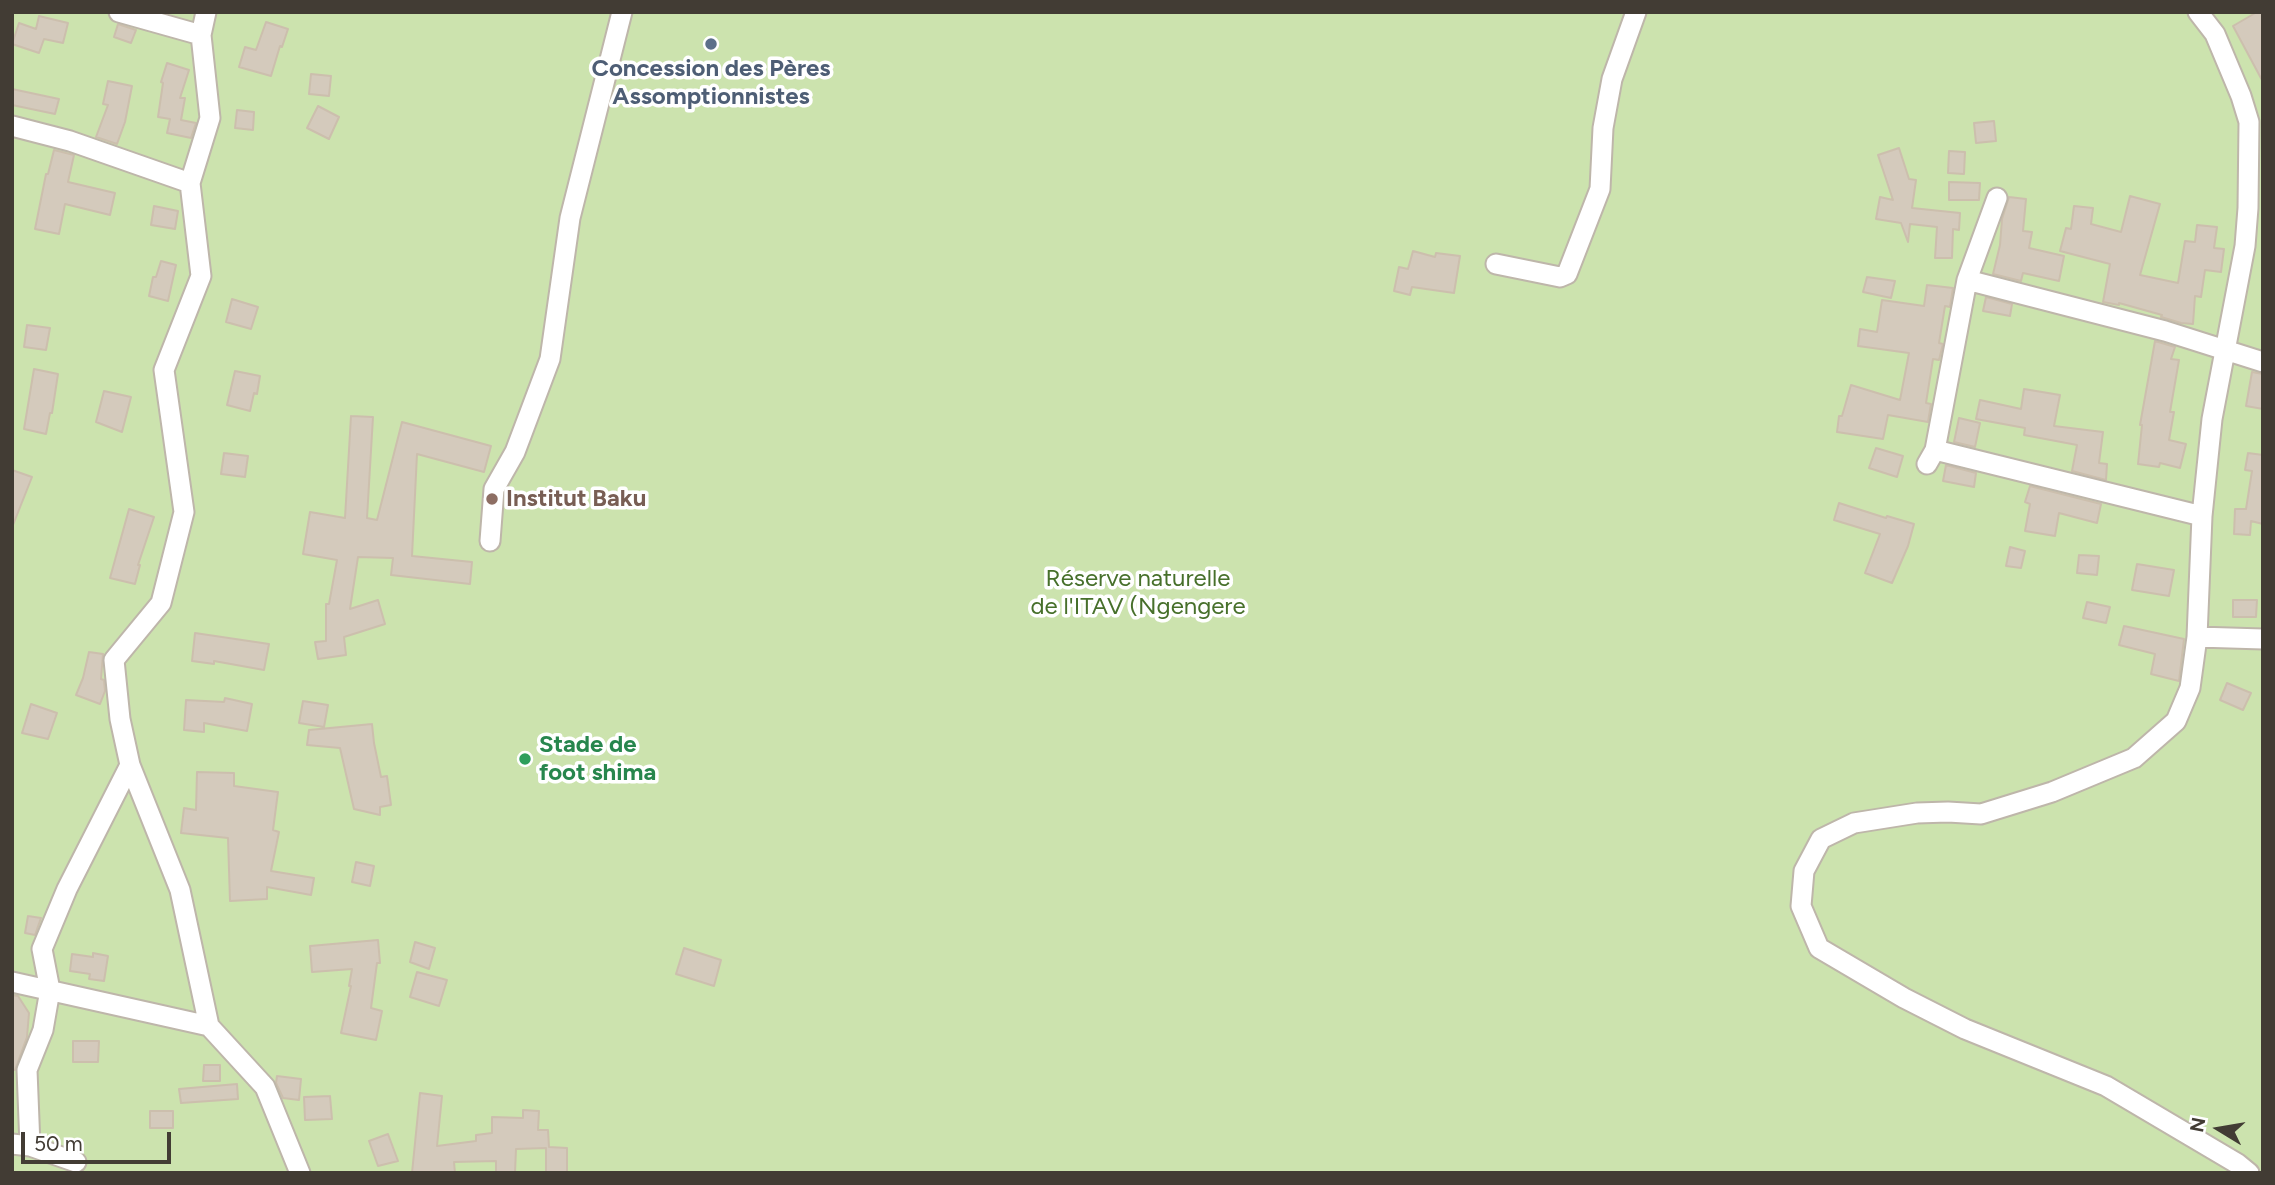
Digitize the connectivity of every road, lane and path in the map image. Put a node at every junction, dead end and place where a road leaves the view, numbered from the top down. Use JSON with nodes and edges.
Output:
{"nodes":[{"id":1,"x":119,"y":12,"type":"edge"},
{"id":2,"x":206,"y":12,"type":"edge"},
{"id":3,"x":622,"y":12,"type":"edge"},
{"id":4,"x":1636,"y":12,"type":"edge"},
{"id":5,"x":2198,"y":12,"type":"edge"},
{"id":6,"x":201,"y":34,"type":"junction"},
{"id":7,"x":2256,"y":121,"type":"edge"},
{"id":8,"x":12,"y":125,"type":"edge"},
{"id":9,"x":190,"y":183,"type":"junction"},
{"id":10,"x":1997,"y":198,"type":"dead end"},
{"id":11,"x":1496,"y":264,"type":"dead end"},
{"id":12,"x":1967,"y":281,"type":"junction"},
{"id":13,"x":2225,"y":351,"type":"junction"},
{"id":14,"x":2263,"y":362,"type":"edge"},
{"id":15,"x":2202,"y":516,"type":"junction"},
{"id":16,"x":490,"y":541,"type":"dead end"},
{"id":17,"x":2197,"y":637,"type":"junction"},
{"id":18,"x":2263,"y":639,"type":"edge"},
{"id":19,"x":130,"y":765,"type":"junction"},
{"id":20,"x":12,"y":982,"type":"edge"},
{"id":21,"x":50,"y":990,"type":"junction"},
{"id":22,"x":209,"y":1026,"type":"junction"},
{"id":23,"x":21,"y":1145,"type":"edge"},
{"id":24,"x":76,"y":1162,"type":"dead end"},
{"id":25,"x":300,"y":1173,"type":"edge"},
{"id":26,"x":2249,"y":1173,"type":"edge"}],
"edges":[{"from":1,"to":6,"type":"street"},
{"from":2,"to":6,"type":"street"},
{"from":3,"to":16,"type":"street"},
{"from":4,"to":11,"type":"street"},
{"from":5,"to":7,"type":"street"},
{"from":6,"to":9,"type":"street"},
{"from":7,"to":13,"type":"street"},
{"from":8,"to":9,"type":"street"},
{"from":9,"to":19,"type":"street"},
{"from":10,"to":12,"type":"street"},
{"from":12,"to":13,"type":"street"},
{"from":12,"to":15,"type":"street"},
{"from":13,"to":14,"type":"street"},
{"from":13,"to":15,"type":"street"},
{"from":15,"to":17,"type":"street"},
{"from":17,"to":18,"type":"street"},
{"from":17,"to":26,"type":"street"},
{"from":19,"to":21,"type":"street"},
{"from":19,"to":22,"type":"street"},
{"from":20,"to":21,"type":"street"},
{"from":21,"to":22,"type":"street"},
{"from":21,"to":23,"type":"street"},
{"from":22,"to":25,"type":"street"},
{"from":23,"to":24,"type":"street"}]}
